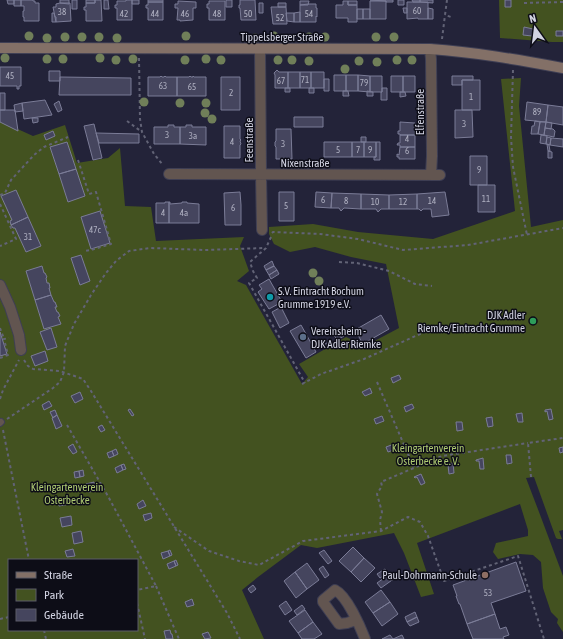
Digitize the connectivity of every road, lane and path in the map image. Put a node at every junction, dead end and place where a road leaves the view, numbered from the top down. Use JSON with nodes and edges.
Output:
{"nodes":[{"id":1,"x":447,"y":0,"type":"edge"},
{"id":2,"x":563,"y":2,"type":"edge"},
{"id":3,"x":524,"y":3,"type":"dead end"},
{"id":4,"x":445,"y":14,"type":"junction"},
{"id":5,"x":451,"y":16,"type":"dead end"},
{"id":6,"x":0,"y":48,"type":"edge"},
{"id":7,"x":138,"y":49,"type":"junction"},
{"id":8,"x":260,"y":49,"type":"junction"},
{"id":9,"x":435,"y":49,"type":"junction"},
{"id":10,"x":514,"y":59,"type":"junction"},
{"id":11,"x":563,"y":68,"type":"edge"},
{"id":12,"x":127,"y":121,"type":"dead end"},
{"id":13,"x":142,"y":132,"type":"junction"},
{"id":14,"x":68,"y":137,"type":"dead end"},
{"id":15,"x":78,"y":160,"type":"dead end"},
{"id":16,"x":169,"y":174,"type":"joint"},
{"id":17,"x":261,"y":175,"type":"junction"},
{"id":18,"x":436,"y":175,"type":"joint"},
{"id":19,"x":0,"y":195,"type":"edge"},
{"id":20,"x":0,"y":204,"type":"edge"},
{"id":21,"x":563,"y":228,"type":"edge"},
{"id":22,"x":262,"y":230,"type":"dead end"},
{"id":23,"x":527,"y":235,"type":"junction"},
{"id":24,"x":0,"y":246,"type":"edge"},
{"id":25,"x":266,"y":248,"type":"junction"},
{"id":26,"x":85,"y":251,"type":"dead end"},
{"id":27,"x":338,"y":262,"type":"dead end"},
{"id":28,"x":0,"y":285,"type":"edge"},
{"id":29,"x":432,"y":286,"type":"dead end"},
{"id":30,"x":0,"y":328,"type":"edge"},
{"id":31,"x":429,"y":330,"type":"dead end"},
{"id":32,"x":20,"y":335,"type":"junction"},
{"id":33,"x":4,"y":339,"type":"junction"},
{"id":34,"x":21,"y":350,"type":"dead end"},
{"id":35,"x":0,"y":358,"type":"edge"},
{"id":36,"x":64,"y":372,"type":"junction"},
{"id":37,"x":377,"y":382,"type":"dead end"},
{"id":38,"x":305,"y":383,"type":"junction"},
{"id":39,"x":302,"y":384,"type":"dead end"},
{"id":40,"x":0,"y":399,"type":"edge"},
{"id":41,"x":1,"y":423,"type":"edge"},
{"id":42,"x":67,"y":425,"type":"dead end"},
{"id":43,"x":563,"y":438,"type":"edge"},
{"id":44,"x":528,"y":443,"type":"junction"},
{"id":45,"x":414,"y":468,"type":"junction"},
{"id":46,"x":531,"y":477,"type":"dead end"},
{"id":47,"x":174,"y":527,"type":"junction"},
{"id":48,"x":380,"y":531,"type":"junction"},
{"id":49,"x":30,"y":559,"type":"edge"},
{"id":50,"x":156,"y":586,"type":"junction"},
{"id":51,"x":138,"y":590,"type":"edge"},
{"id":52,"x":138,"y":608,"type":"edge"},
{"id":53,"x":356,"y":620,"type":"dead end"},
{"id":54,"x":144,"y":639,"type":"edge"},
{"id":55,"x":180,"y":639,"type":"edge"},
{"id":56,"x":240,"y":639,"type":"edge"},
{"id":57,"x":365,"y":639,"type":"edge"},
{"id":58,"x":544,"y":639,"type":"edge"}],
"edges":[{"from":1,"to":4,"type":"path"},
{"from":2,"to":3,"type":"path"},
{"from":4,"to":5,"type":"path"},
{"from":4,"to":9,"type":"path"},
{"from":6,"to":7,"type":"street","name":"Tippelsberger Straße"},
{"from":7,"to":8,"type":"street","name":"Tippelsberger Straße"},
{"from":7,"to":13,"type":"path"},
{"from":8,"to":9,"type":"street","name":"Tippelsberger Straße"},
{"from":8,"to":17,"type":"street","name":"Feenstraße"},
{"from":9,"to":10,"type":"street","name":"Tippelsberger Straße"},
{"from":9,"to":18,"type":"street","name":"Elfenstraße"},
{"from":10,"to":11,"type":"street","name":"Tippelsberger Straße"},
{"from":10,"to":23,"type":"path"},
{"from":12,"to":13,"type":"path"},
{"from":13,"to":16,"type":"path"},
{"from":14,"to":19,"type":"path"},
{"from":15,"to":26,"type":"path"},
{"from":16,"to":17,"type":"street","name":"Nixenstraße"},
{"from":17,"to":18,"type":"street","name":"Nixenstraße"},
{"from":17,"to":22,"type":"street","name":"Feenstraße"},
{"from":20,"to":24,"type":"path"},
{"from":21,"to":23,"type":"path"},
{"from":23,"to":25,"type":"path"},
{"from":25,"to":36,"type":"path"},
{"from":25,"to":38,"type":"path"},
{"from":27,"to":29,"type":"path"},
{"from":28,"to":32,"type":"street"},
{"from":30,"to":33,"type":"path"},
{"from":31,"to":38,"type":"path"},
{"from":32,"to":33,"type":"path"},
{"from":32,"to":34,"type":"street"},
{"from":33,"to":35,"type":"path"},
{"from":36,"to":40,"type":"path"},
{"from":36,"to":41,"type":"path"},
{"from":36,"to":47,"type":"path"},
{"from":37,"to":45,"type":"path"},
{"from":38,"to":39,"type":"path"},
{"from":41,"to":49,"type":"path"},
{"from":42,"to":50,"type":"path"},
{"from":43,"to":44,"type":"path"},
{"from":44,"to":45,"type":"path"},
{"from":44,"to":46,"type":"path"},
{"from":45,"to":48,"type":"path"},
{"from":47,"to":48,"type":"path"},
{"from":47,"to":56,"type":"path"},
{"from":48,"to":58,"type":"path"},
{"from":50,"to":51,"type":"path"},
{"from":50,"to":55,"type":"path"},
{"from":52,"to":54,"type":"path"},
{"from":53,"to":57,"type":"street"}]}
